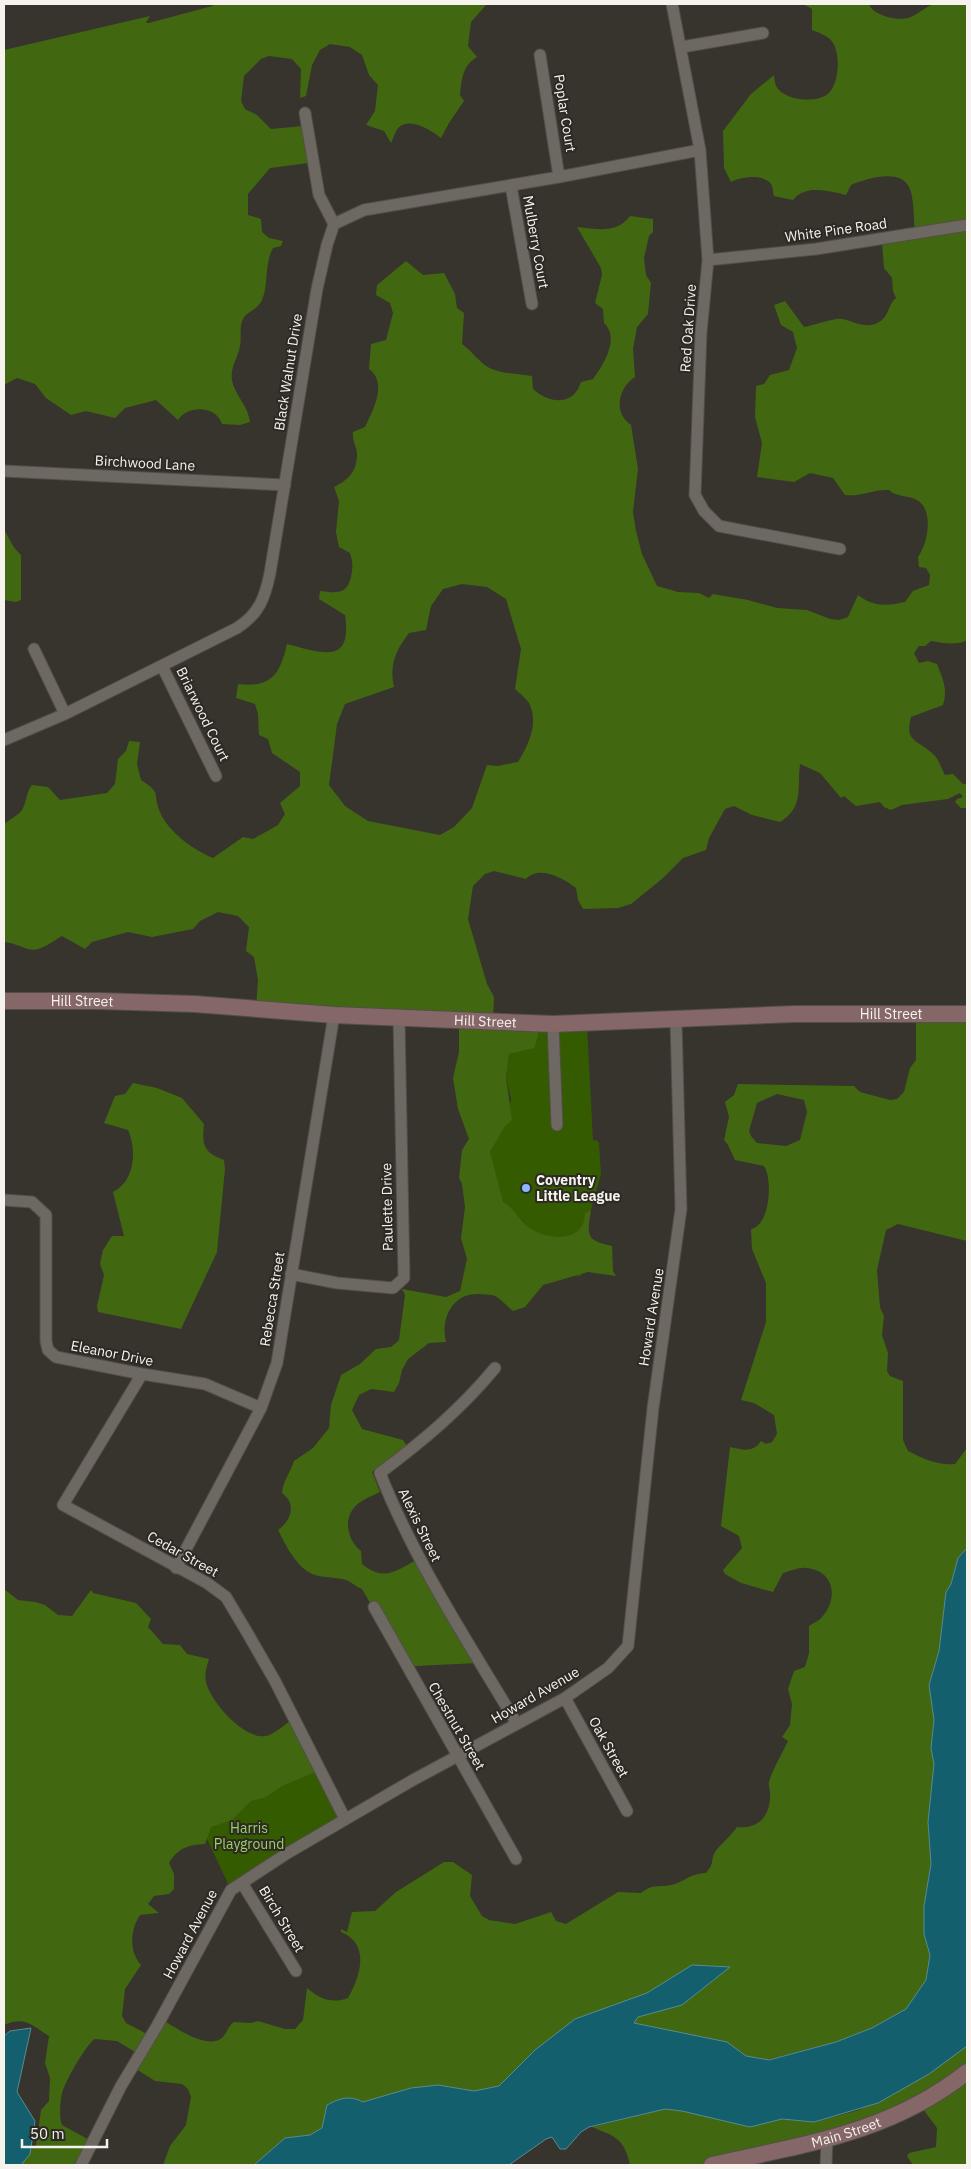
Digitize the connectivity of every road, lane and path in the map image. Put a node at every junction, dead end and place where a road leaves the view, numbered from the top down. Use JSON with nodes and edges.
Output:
{"nodes":[{"id":1,"x":672,"y":4,"type":"edge"},
{"id":2,"x":763,"y":33,"type":"dead end"},
{"id":3,"x":682,"y":47,"type":"junction"},
{"id":4,"x":540,"y":54,"type":"dead end"},
{"id":5,"x":305,"y":113,"type":"dead end"},
{"id":6,"x":700,"y":150,"type":"junction"},
{"id":7,"x":559,"y":177,"type":"junction"},
{"id":8,"x":511,"y":186,"type":"junction"},
{"id":9,"x":334,"y":224,"type":"junction"},
{"id":10,"x":967,"y":225,"type":"edge"},
{"id":11,"x":708,"y":260,"type":"junction"},
{"id":12,"x":532,"y":304,"type":"dead end"},
{"id":13,"x":4,"y":471,"type":"edge"},
{"id":14,"x":285,"y":485,"type":"junction"},
{"id":15,"x":840,"y":549,"type":"dead end"},
{"id":16,"x":34,"y":649,"type":"dead end"},
{"id":17,"x":162,"y":666,"type":"junction"},
{"id":18,"x":65,"y":714,"type":"junction"},
{"id":19,"x":4,"y":740,"type":"edge"},
{"id":20,"x":216,"y":776,"type":"dead end"},
{"id":21,"x":4,"y":1001,"type":"edge"},
{"id":22,"x":967,"y":1014,"type":"edge"},
{"id":23,"x":334,"y":1015,"type":"junction"},
{"id":24,"x":399,"y":1018,"type":"junction"},
{"id":25,"x":676,"y":1021,"type":"junction"},
{"id":26,"x":553,"y":1024,"type":"junction"},
{"id":27,"x":557,"y":1125,"type":"dead end"},
{"id":28,"x":4,"y":1200,"type":"edge"},
{"id":29,"x":291,"y":1274,"type":"junction"},
{"id":30,"x":495,"y":1368,"type":"dead end"},
{"id":31,"x":142,"y":1374,"type":"junction"},
{"id":32,"x":261,"y":1408,"type":"junction"},
{"id":33,"x":176,"y":1568,"type":"junction"},
{"id":34,"x":374,"y":1607,"type":"dead end"},
{"id":35,"x":564,"y":1698,"type":"junction"},
{"id":36,"x":517,"y":1724,"type":"junction"},
{"id":37,"x":458,"y":1757,"type":"junction"},
{"id":38,"x":627,"y":1811,"type":"dead end"},
{"id":39,"x":345,"y":1819,"type":"junction"},
{"id":40,"x":516,"y":1859,"type":"dead end"},
{"id":41,"x":242,"y":1883,"type":"junction"},
{"id":42,"x":296,"y":1971,"type":"dead end"},
{"id":43,"x":967,"y":2072,"type":"edge"},
{"id":44,"x":827,"y":2140,"type":"junction"},
{"id":45,"x":81,"y":2165,"type":"edge"},
{"id":46,"x":712,"y":2165,"type":"edge"},
{"id":47,"x":826,"y":2165,"type":"edge"}],
"edges":[{"from":1,"to":3,"type":"street","name":"Red Oak Drive"},
{"from":2,"to":3,"type":"street"},
{"from":3,"to":6,"type":"street","name":"Red Oak Drive"},
{"from":4,"to":7,"type":"street","name":"Poplar Court"},
{"from":5,"to":9,"type":"street"},
{"from":6,"to":7,"type":"street"},
{"from":6,"to":11,"type":"street","name":"Red Oak Drive"},
{"from":7,"to":8,"type":"street"},
{"from":8,"to":9,"type":"street"},
{"from":8,"to":12,"type":"street","name":"Mulberry Court"},
{"from":9,"to":14,"type":"street","name":"Black Walnut Drive"},
{"from":10,"to":11,"type":"street","name":"White Pine Road"},
{"from":11,"to":15,"type":"street","name":"Red Oak Drive"},
{"from":13,"to":14,"type":"street","name":"Birchwood Lane"},
{"from":14,"to":17,"type":"street","name":"Black Walnut Drive"},
{"from":16,"to":18,"type":"street"},
{"from":17,"to":18,"type":"street","name":"Black Walnut Drive"},
{"from":17,"to":20,"type":"street","name":"Briarwood Court"},
{"from":18,"to":19,"type":"street","name":"Black Walnut Drive"},
{"from":21,"to":23,"type":"street","name":"Hill Street"},
{"from":22,"to":25,"type":"street","name":"Hill Street"},
{"from":23,"to":24,"type":"street","name":"Hill Street"},
{"from":23,"to":29,"type":"street","name":"Rebecca Street"},
{"from":24,"to":26,"type":"street","name":"Hill Street"},
{"from":24,"to":29,"type":"street","name":"Paulette Drive"},
{"from":25,"to":26,"type":"street","name":"Hill Street"},
{"from":25,"to":35,"type":"street","name":"Howard Avenue"},
{"from":26,"to":27,"type":"street"},
{"from":28,"to":31,"type":"street","name":"Eleanor Drive"},
{"from":29,"to":32,"type":"street","name":"Rebecca Street"},
{"from":30,"to":36,"type":"street","name":"Alexis Street"},
{"from":31,"to":32,"type":"street","name":"Eleanor Drive"},
{"from":31,"to":33,"type":"street","name":"Cedar Street"},
{"from":32,"to":33,"type":"street","name":"Rebecca Street"},
{"from":33,"to":39,"type":"street","name":"Cedar Street"},
{"from":34,"to":37,"type":"street","name":"Chestnut Street"},
{"from":35,"to":36,"type":"street","name":"Howard Avenue"},
{"from":35,"to":38,"type":"street","name":"Oak Street"},
{"from":36,"to":37,"type":"street","name":"Howard Avenue"},
{"from":37,"to":39,"type":"street","name":"Howard Avenue"},
{"from":37,"to":40,"type":"street","name":"Chestnut Street"},
{"from":39,"to":41,"type":"street","name":"Howard Avenue"},
{"from":41,"to":42,"type":"street","name":"Birch Street"},
{"from":41,"to":45,"type":"street","name":"Howard Avenue"},
{"from":43,"to":44,"type":"street","name":"Main Street"},
{"from":44,"to":46,"type":"street","name":"Main Street"},
{"from":44,"to":47,"type":"street"}]}
